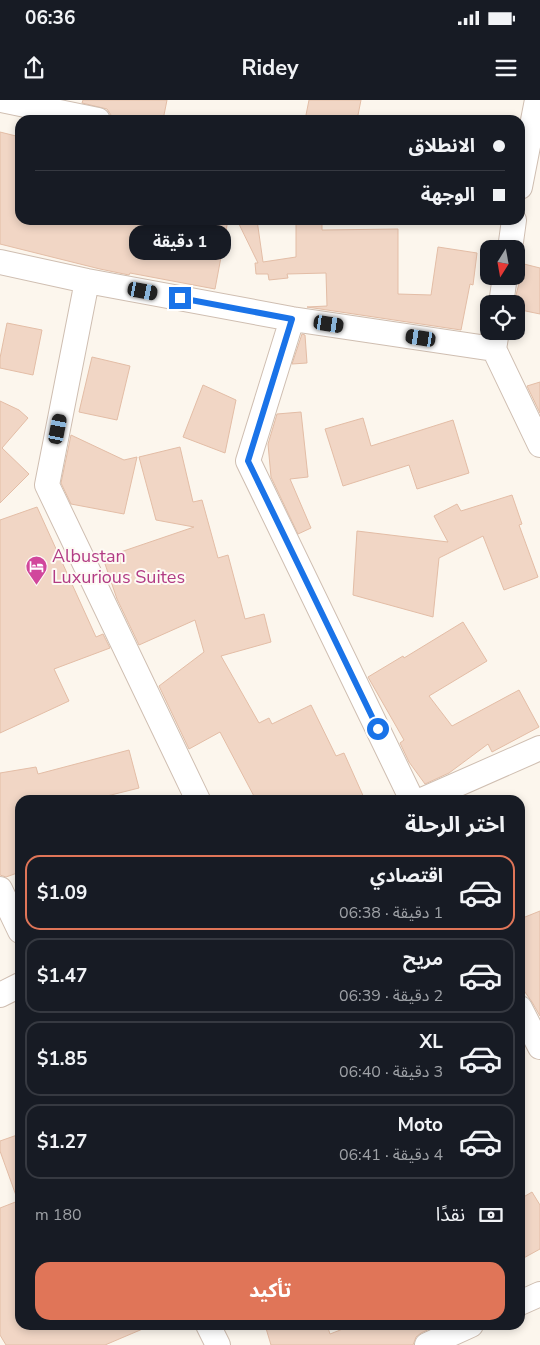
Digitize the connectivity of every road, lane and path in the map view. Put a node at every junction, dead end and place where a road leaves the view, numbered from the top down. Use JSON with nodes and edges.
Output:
{"nodes":[{"id":1,"x":1,"y":100,"type":"edge"},
{"id":2,"x":537,"y":100,"type":"edge"},
{"id":3,"x":74,"y":115,"type":"edge"},
{"id":4,"x":525,"y":161,"type":"edge"},
{"id":5,"x":513,"y":225,"type":"edge"},
{"id":6,"x":511,"y":240,"type":"edge"},
{"id":7,"x":0,"y":262,"type":"edge"},
{"id":8,"x":87,"y":281,"type":"junction"},
{"id":9,"x":292,"y":319,"type":"junction"},
{"id":10,"x":480,"y":338,"type":"edge"},
{"id":11,"x":496,"y":340,"type":"edge"},
{"id":12,"x":540,"y":445,"type":"edge"},
{"id":13,"x":540,"y":748,"type":"edge"},
{"id":14,"x":196,"y":795,"type":"edge"},
{"id":15,"x":410,"y":795,"type":"edge"},
{"id":16,"x":433,"y":795,"type":"edge"},
{"id":17,"x":0,"y":889,"type":"edge"},
{"id":18,"x":15,"y":920,"type":"edge"},
{"id":19,"x":15,"y":988,"type":"edge"},
{"id":20,"x":0,"y":995,"type":"edge"},
{"id":21,"x":525,"y":1018,"type":"edge"},
{"id":22,"x":540,"y":1047,"type":"edge"},
{"id":23,"x":540,"y":1294,"type":"edge"},
{"id":24,"x":525,"y":1301,"type":"edge"},
{"id":25,"x":210,"y":1330,"type":"edge"},
{"id":26,"x":455,"y":1330,"type":"edge"},
{"id":27,"x":218,"y":1345,"type":"edge"},
{"id":28,"x":427,"y":1345,"type":"edge"}],
"edges":[{"from":1,"to":3,"type":"street"},
{"from":2,"to":4,"type":"street"},
{"from":5,"to":6,"type":"street"},
{"from":7,"to":8,"type":"street"},
{"from":8,"to":9,"type":"street"},
{"from":8,"to":14,"type":"street"},
{"from":9,"to":10,"type":"street"},
{"from":9,"to":15,"type":"street"},
{"from":11,"to":12,"type":"street"},
{"from":13,"to":16,"type":"street"},
{"from":17,"to":18,"type":"street"},
{"from":19,"to":20,"type":"street"},
{"from":21,"to":22,"type":"street"},
{"from":23,"to":24,"type":"street"},
{"from":25,"to":27,"type":"street"},
{"from":26,"to":28,"type":"street"}]}
